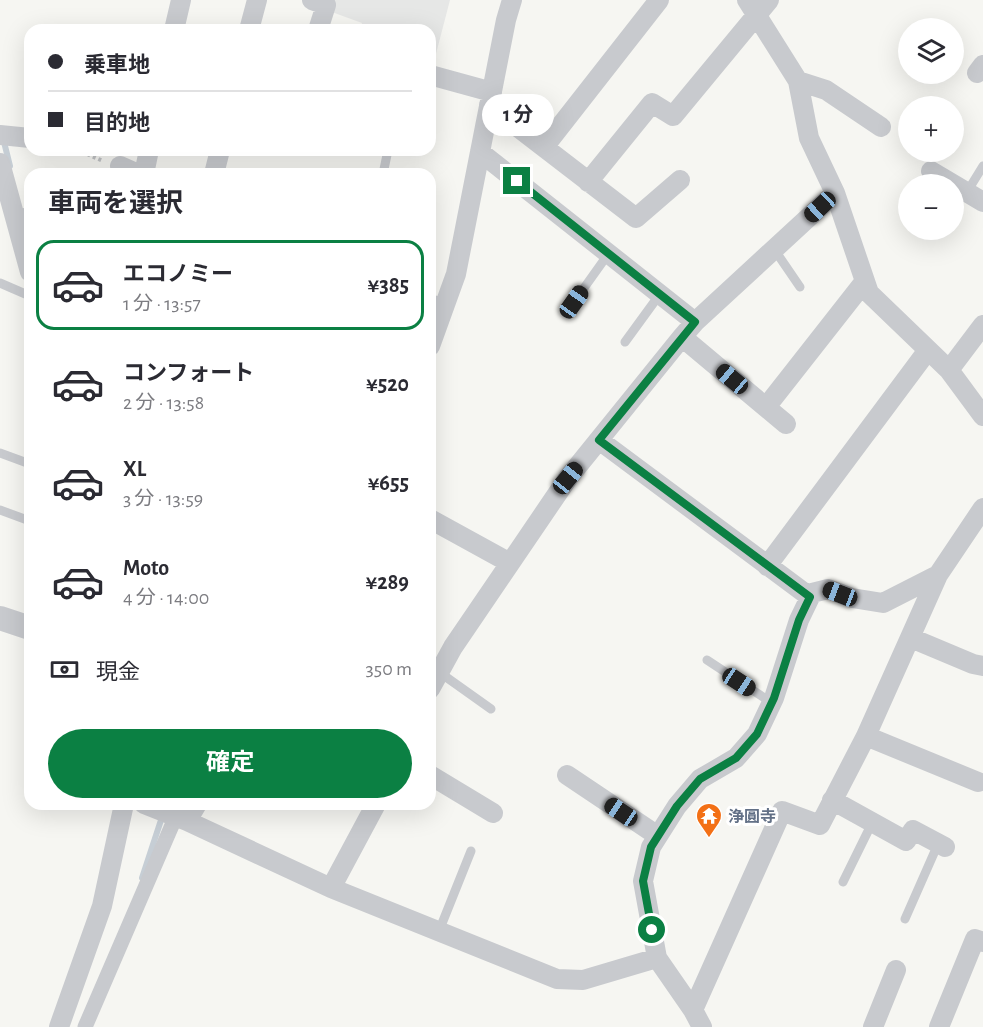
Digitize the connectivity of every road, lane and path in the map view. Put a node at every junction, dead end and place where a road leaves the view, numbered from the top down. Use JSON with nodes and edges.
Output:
{"nodes":[{"id":1,"x":181,"y":0,"type":"edge"},
{"id":2,"x":257,"y":0,"type":"edge"},
{"id":3,"x":512,"y":0,"type":"edge"},
{"id":4,"x":659,"y":0,"type":"edge"},
{"id":5,"x":317,"y":1,"type":"edge"},
{"id":6,"x":758,"y":5,"type":"edge"},
{"id":7,"x":175,"y":24,"type":"edge"},
{"id":8,"x":251,"y":24,"type":"edge"},
{"id":9,"x":320,"y":24,"type":"edge"},
{"id":10,"x":436,"y":77,"type":"edge"},
{"id":11,"x":798,"y":81,"type":"junction"},
{"id":12,"x":490,"y":99,"type":"junction"},
{"id":13,"x":881,"y":127,"type":"dead end"},
{"id":14,"x":0,"y":135,"type":"edge"},
{"id":15,"x":24,"y":137,"type":"edge"},
{"id":16,"x":544,"y":147,"type":"junction"},
{"id":17,"x":480,"y":152,"type":"junction"},
{"id":18,"x":0,"y":163,"type":"edge"},
{"id":19,"x":120,"y":166,"type":"dead end"},
{"id":20,"x":983,"y":166,"type":"edge"},
{"id":21,"x":124,"y":168,"type":"edge"},
{"id":22,"x":932,"y":171,"type":"dead end"},
{"id":23,"x":680,"y":180,"type":"dead end"},
{"id":24,"x":588,"y":182,"type":"junction"},
{"id":25,"x":835,"y":193,"type":"junction"},
{"id":26,"x":975,"y":197,"type":"edge"},
{"id":27,"x":14,"y":210,"type":"edge"},
{"id":28,"x":24,"y":249,"type":"edge"},
{"id":29,"x":774,"y":249,"type":"junction"},
{"id":30,"x":609,"y":253,"type":"junction"},
{"id":31,"x":866,"y":281,"type":"junction"},
{"id":32,"x":0,"y":283,"type":"edge"},
{"id":33,"x":800,"y":287,"type":"dead end"},
{"id":34,"x":24,"y":293,"type":"edge"},
{"id":35,"x":660,"y":294,"type":"junction"},
{"id":36,"x":438,"y":301,"type":"edge"},
{"id":37,"x":574,"y":302,"type":"dead end"},
{"id":38,"x":695,"y":322,"type":"junction"},
{"id":39,"x":983,"y":325,"type":"edge"},
{"id":40,"x":682,"y":338,"type":"junction"},
{"id":41,"x":625,"y":342,"type":"dead end"},
{"id":42,"x":928,"y":350,"type":"junction"},
{"id":43,"x":949,"y":370,"type":"junction"},
{"id":44,"x":766,"y":407,"type":"junction"},
{"id":45,"x":983,"y":416,"type":"edge"},
{"id":46,"x":786,"y":424,"type":"dead end"},
{"id":47,"x":599,"y":440,"type":"junction"},
{"id":48,"x":0,"y":453,"type":"edge"},
{"id":49,"x":24,"y":462,"type":"edge"},
{"id":50,"x":0,"y":510,"type":"edge"},
{"id":51,"x":981,"y":516,"type":"edge"},
{"id":52,"x":24,"y":519,"type":"edge"},
{"id":53,"x":436,"y":522,"type":"edge"},
{"id":54,"x":510,"y":563,"type":"junction"},
{"id":55,"x":768,"y":566,"type":"junction"},
{"id":56,"x":938,"y":575,"type":"junction"},
{"id":57,"x":810,"y":597,"type":"junction"},
{"id":58,"x":0,"y":618,"type":"edge"},
{"id":59,"x":24,"y":626,"type":"edge"},
{"id":60,"x":911,"y":638,"type":"junction"},
{"id":61,"x":707,"y":660,"type":"dead end"},
{"id":62,"x":983,"y":666,"type":"edge"},
{"id":63,"x":436,"y":677,"type":"edge"},
{"id":64,"x":436,"y":682,"type":"edge"},
{"id":65,"x":772,"y":704,"type":"junction"},
{"id":66,"x":491,"y":709,"type":"dead end"},
{"id":67,"x":866,"y":736,"type":"junction"},
{"id":68,"x":567,"y":775,"type":"dead end"},
{"id":69,"x":436,"y":780,"type":"edge"},
{"id":70,"x":978,"y":782,"type":"dead end"},
{"id":71,"x":832,"y":800,"type":"junction"},
{"id":72,"x":123,"y":810,"type":"edge"},
{"id":73,"x":373,"y":810,"type":"edge"},
{"id":74,"x":166,"y":811,"type":"edge"},
{"id":75,"x":493,"y":813,"type":"dead end"},
{"id":76,"x":872,"y":823,"type":"junction"},
{"id":77,"x":658,"y":837,"type":"junction"},
{"id":78,"x":941,"y":845,"type":"joint"},
{"id":79,"x":471,"y":851,"type":"dead end"},
{"id":80,"x":843,"y":882,"type":"dead end"},
{"id":81,"x":331,"y":888,"type":"junction"},
{"id":82,"x":905,"y":919,"type":"dead end"},
{"id":83,"x":439,"y":932,"type":"junction"},
{"id":84,"x":983,"y":942,"type":"edge"},
{"id":85,"x":657,"y":958,"type":"junction"},
{"id":86,"x":896,"y":970,"type":"dead end"},
{"id":87,"x":695,"y":1020,"type":"edge"},
{"id":88,"x":59,"y":1027,"type":"edge"},
{"id":89,"x":85,"y":1027,"type":"edge"},
{"id":90,"x":873,"y":1027,"type":"edge"},
{"id":91,"x":939,"y":1027,"type":"edge"}],
"edges":[{"from":1,"to":7,"type":"street"},
{"from":2,"to":8,"type":"street"},
{"from":3,"to":12,"type":"street"},
{"from":4,"to":16,"type":"street"},
{"from":5,"to":9,"type":"street"},
{"from":6,"to":11,"type":"street"},
{"from":6,"to":24,"type":"street"},
{"from":10,"to":12,"type":"street"},
{"from":11,"to":13,"type":"street"},
{"from":11,"to":25,"type":"street"},
{"from":12,"to":16,"type":"street"},
{"from":12,"to":17,"type":"street"},
{"from":14,"to":15,"type":"street"},
{"from":16,"to":24,"type":"street"},
{"from":17,"to":30,"type":"street"},
{"from":17,"to":36,"type":"street"},
{"from":18,"to":27,"type":"street"},
{"from":19,"to":21,"type":"street"},
{"from":20,"to":26,"type":"lane"},
{"from":22,"to":26,"type":"street"},
{"from":23,"to":24,"type":"street"},
{"from":25,"to":29,"type":"street"},
{"from":25,"to":31,"type":"street"},
{"from":27,"to":28,"type":"street"},
{"from":29,"to":33,"type":"lane"},
{"from":29,"to":38,"type":"street"},
{"from":30,"to":35,"type":"street"},
{"from":30,"to":37,"type":"lane"},
{"from":31,"to":42,"type":"street"},
{"from":31,"to":44,"type":"street"},
{"from":32,"to":34,"type":"lane"},
{"from":35,"to":38,"type":"street"},
{"from":35,"to":41,"type":"lane"},
{"from":38,"to":40,"type":"street"},
{"from":39,"to":43,"type":"street"},
{"from":40,"to":44,"type":"street"},
{"from":40,"to":47,"type":"street"},
{"from":42,"to":43,"type":"street"},
{"from":42,"to":55,"type":"street"},
{"from":43,"to":45,"type":"street"},
{"from":44,"to":46,"type":"street"},
{"from":47,"to":54,"type":"street"},
{"from":47,"to":55,"type":"street"},
{"from":48,"to":49,"type":"lane"},
{"from":50,"to":52,"type":"lane"},
{"from":51,"to":56,"type":"street"},
{"from":53,"to":54,"type":"street"},
{"from":54,"to":63,"type":"street"},
{"from":55,"to":57,"type":"street"},
{"from":56,"to":57,"type":"street"},
{"from":56,"to":60,"type":"street"},
{"from":57,"to":65,"type":"street"},
{"from":58,"to":59,"type":"street"},
{"from":60,"to":62,"type":"street"},
{"from":60,"to":67,"type":"street"},
{"from":61,"to":65,"type":"lane"},
{"from":64,"to":66,"type":"lane"},
{"from":65,"to":77,"type":"street"},
{"from":67,"to":70,"type":"street"},
{"from":67,"to":71,"type":"street"},
{"from":68,"to":77,"type":"street"},
{"from":69,"to":75,"type":"street"},
{"from":71,"to":76,"type":"street"},
{"from":71,"to":87,"type":"street"},
{"from":72,"to":88,"type":"street"},
{"from":73,"to":81,"type":"street"},
{"from":74,"to":81,"type":"street"},
{"from":74,"to":89,"type":"street"},
{"from":76,"to":78,"type":"street"},
{"from":76,"to":80,"type":"lane"},
{"from":77,"to":85,"type":"street"},
{"from":78,"to":82,"type":"lane"},
{"from":79,"to":83,"type":"lane"},
{"from":81,"to":83,"type":"street"},
{"from":83,"to":85,"type":"street"},
{"from":84,"to":91,"type":"street"},
{"from":85,"to":87,"type":"street"},
{"from":86,"to":90,"type":"street"}]}
